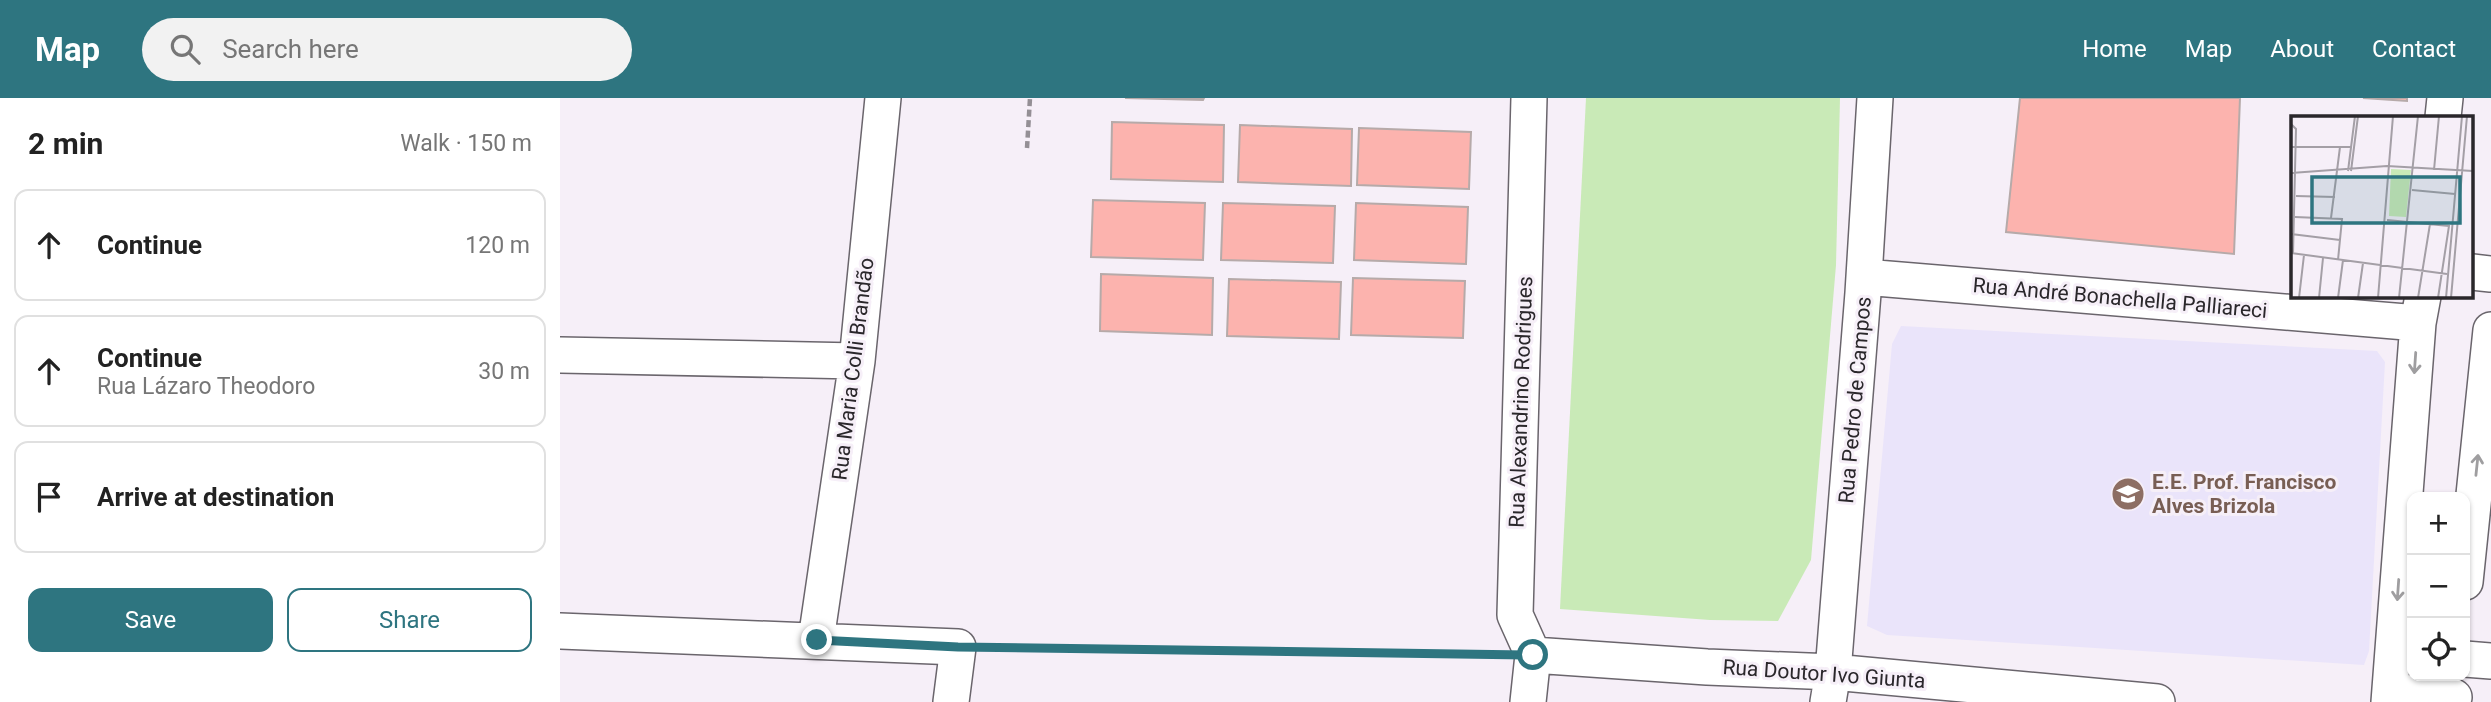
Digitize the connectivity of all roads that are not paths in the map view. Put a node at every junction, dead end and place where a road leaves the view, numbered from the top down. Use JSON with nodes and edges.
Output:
{"nodes":[{"id":1,"x":883,"y":98,"type":"edge"},
{"id":2,"x":1529,"y":98,"type":"edge"},
{"id":3,"x":1875,"y":98,"type":"edge"},
{"id":4,"x":2445,"y":98,"type":"edge"},
{"id":5,"x":2443,"y":116,"type":"edge"},
{"id":6,"x":2473,"y":272,"type":"edge"},
{"id":7,"x":2491,"y":274,"type":"edge"},
{"id":8,"x":1864,"y":276,"type":"junction"},
{"id":9,"x":2421,"y":309,"type":"edge"},
{"id":10,"x":2491,"y":330,"type":"edge"},
{"id":11,"x":560,"y":355,"type":"edge"},
{"id":12,"x":857,"y":361,"type":"junction"},
{"id":13,"x":2468,"y":555,"type":"edge"},
{"id":14,"x":560,"y":631,"type":"edge"},
{"id":15,"x":817,"y":640,"type":"junction"},
{"id":16,"x":1533,"y":655,"type":"junction"},
{"id":17,"x":2470,"y":659,"type":"edge"},
{"id":18,"x":2491,"y":661,"type":"edge"},
{"id":19,"x":1831,"y":687,"type":"edge"},
{"id":20,"x":2455,"y":691,"type":"edge"},
{"id":21,"x":2389,"y":697,"type":"edge"},
{"id":22,"x":2094,"y":700,"type":"edge"},
{"id":23,"x":951,"y":702,"type":"edge"},
{"id":24,"x":1528,"y":702,"type":"edge"},
{"id":25,"x":2157,"y":702,"type":"edge"}],
"edges":[{"from":1,"to":12,"type":"street","name":"Rua Maria Colli Brandão"},
{"from":2,"to":16,"type":"street","name":"Rua Alexandrino Rodrigues"},
{"from":3,"to":8,"type":"street","name":"Rua Pedro de Campos"},
{"from":4,"to":5,"type":"street"},
{"from":6,"to":7,"type":"street"},
{"from":8,"to":9,"type":"street","name":"Rua André Bonachella Palliareci"},
{"from":8,"to":19,"type":"street","name":"Rua Pedro de Campos"},
{"from":9,"to":21,"type":"street","one_way":true},
{"from":13,"to":10,"type":"street","one_way":true},
{"from":11,"to":12,"type":"street"},
{"from":12,"to":15,"type":"street","name":"Rua Maria Colli Brandão"},
{"from":14,"to":15,"type":"street"},
{"from":15,"to":23,"type":"street"},
{"from":16,"to":19,"type":"street","name":"Rua Doutor Ivo Giunta"},
{"from":16,"to":24,"type":"street"},
{"from":17,"to":18,"type":"street"},
{"from":19,"to":22,"type":"street","name":"Rua Doutor Ivo Giunta"},
{"from":20,"to":21,"type":"street"},
{"from":22,"to":25,"type":"street","name":"Rua Doutor Ivo Giunta"}]}
